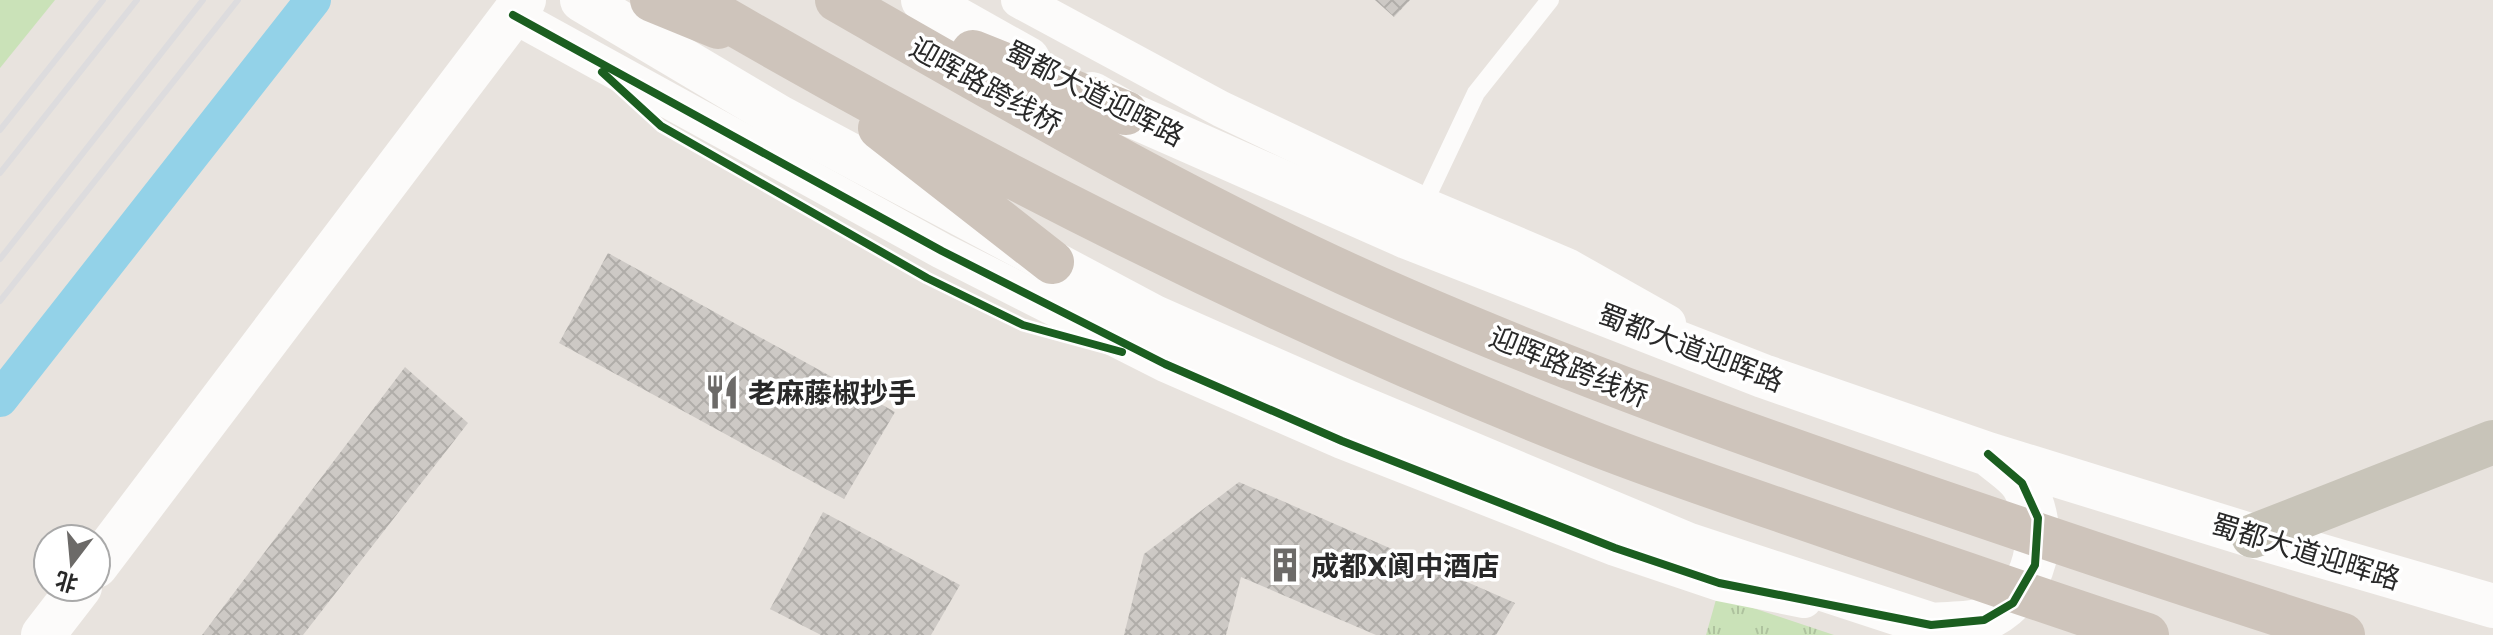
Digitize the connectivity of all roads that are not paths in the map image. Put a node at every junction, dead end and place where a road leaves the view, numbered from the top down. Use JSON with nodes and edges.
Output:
{"nodes":[{"id":1,"x":582,"y":0,"type":"edge"},
{"id":2,"x":652,"y":0,"type":"edge"},
{"id":3,"x":692,"y":0,"type":"edge"},
{"id":4,"x":837,"y":0,"type":"edge"},
{"id":5,"x":844,"y":0,"type":"edge"},
{"id":6,"x":923,"y":0,"type":"edge"},
{"id":7,"x":1019,"y":0,"type":"edge"},
{"id":8,"x":1550,"y":0,"type":"edge"},
{"id":9,"x":519,"y":8,"type":"edge"},
{"id":10,"x":782,"y":52,"type":"junction"},
{"id":11,"x":1126,"y":113,"type":"junction"},
{"id":12,"x":1423,"y":205,"type":"junction"},
{"id":13,"x":1052,"y":262,"type":"junction"},
{"id":14,"x":1763,"y":376,"type":"junction"},
{"id":15,"x":2493,"y":442,"type":"edge"},
{"id":16,"x":1988,"y":454,"type":"junction"},
{"id":17,"x":2253,"y":536,"type":"junction"},
{"id":18,"x":112,"y":545,"type":"edge"},
{"id":19,"x":68,"y":603,"type":"edge"},
{"id":20,"x":2493,"y":606,"type":"edge"},
{"id":21,"x":1947,"y":630,"type":"edge"},
{"id":22,"x":43,"y":635,"type":"edge"},
{"id":23,"x":2147,"y":635,"type":"edge"},
{"id":24,"x":2343,"y":635,"type":"edge"}],
"edges":[{"from":1,"to":13,"type":"main road"},
{"from":2,"to":10,"type":"highway"},
{"from":3,"to":10,"type":"highway"},
{"from":4,"to":24,"type":"highway","name":"迎晖路跨线桥"},
{"from":5,"to":11,"type":"highway"},
{"from":6,"to":11,"type":"main road","name":"蜀都大道迎晖路"},
{"from":7,"to":12,"type":"street"},
{"from":8,"to":12,"type":"lane"},
{"from":9,"to":18,"type":"main road"},
{"from":9,"to":21,"type":"street"},
{"from":10,"to":13,"type":"highway"},
{"from":10,"to":23,"type":"highway"},
{"from":11,"to":14,"type":"main road","name":"蜀都大道迎晖路"},
{"from":12,"to":14,"type":"street"},
{"from":13,"to":21,"type":"main road"},
{"from":14,"to":16,"type":"main road","name":"蜀都大道迎晖路"},
{"from":15,"to":17,"type":"main road"},
{"from":16,"to":17,"type":"main road","name":"蜀都大道迎晖路"},
{"from":16,"to":21,"type":"main road"},
{"from":17,"to":20,"type":"main road","name":"蜀都大道迎晖路"},
{"from":19,"to":22,"type":"main road"}]}
